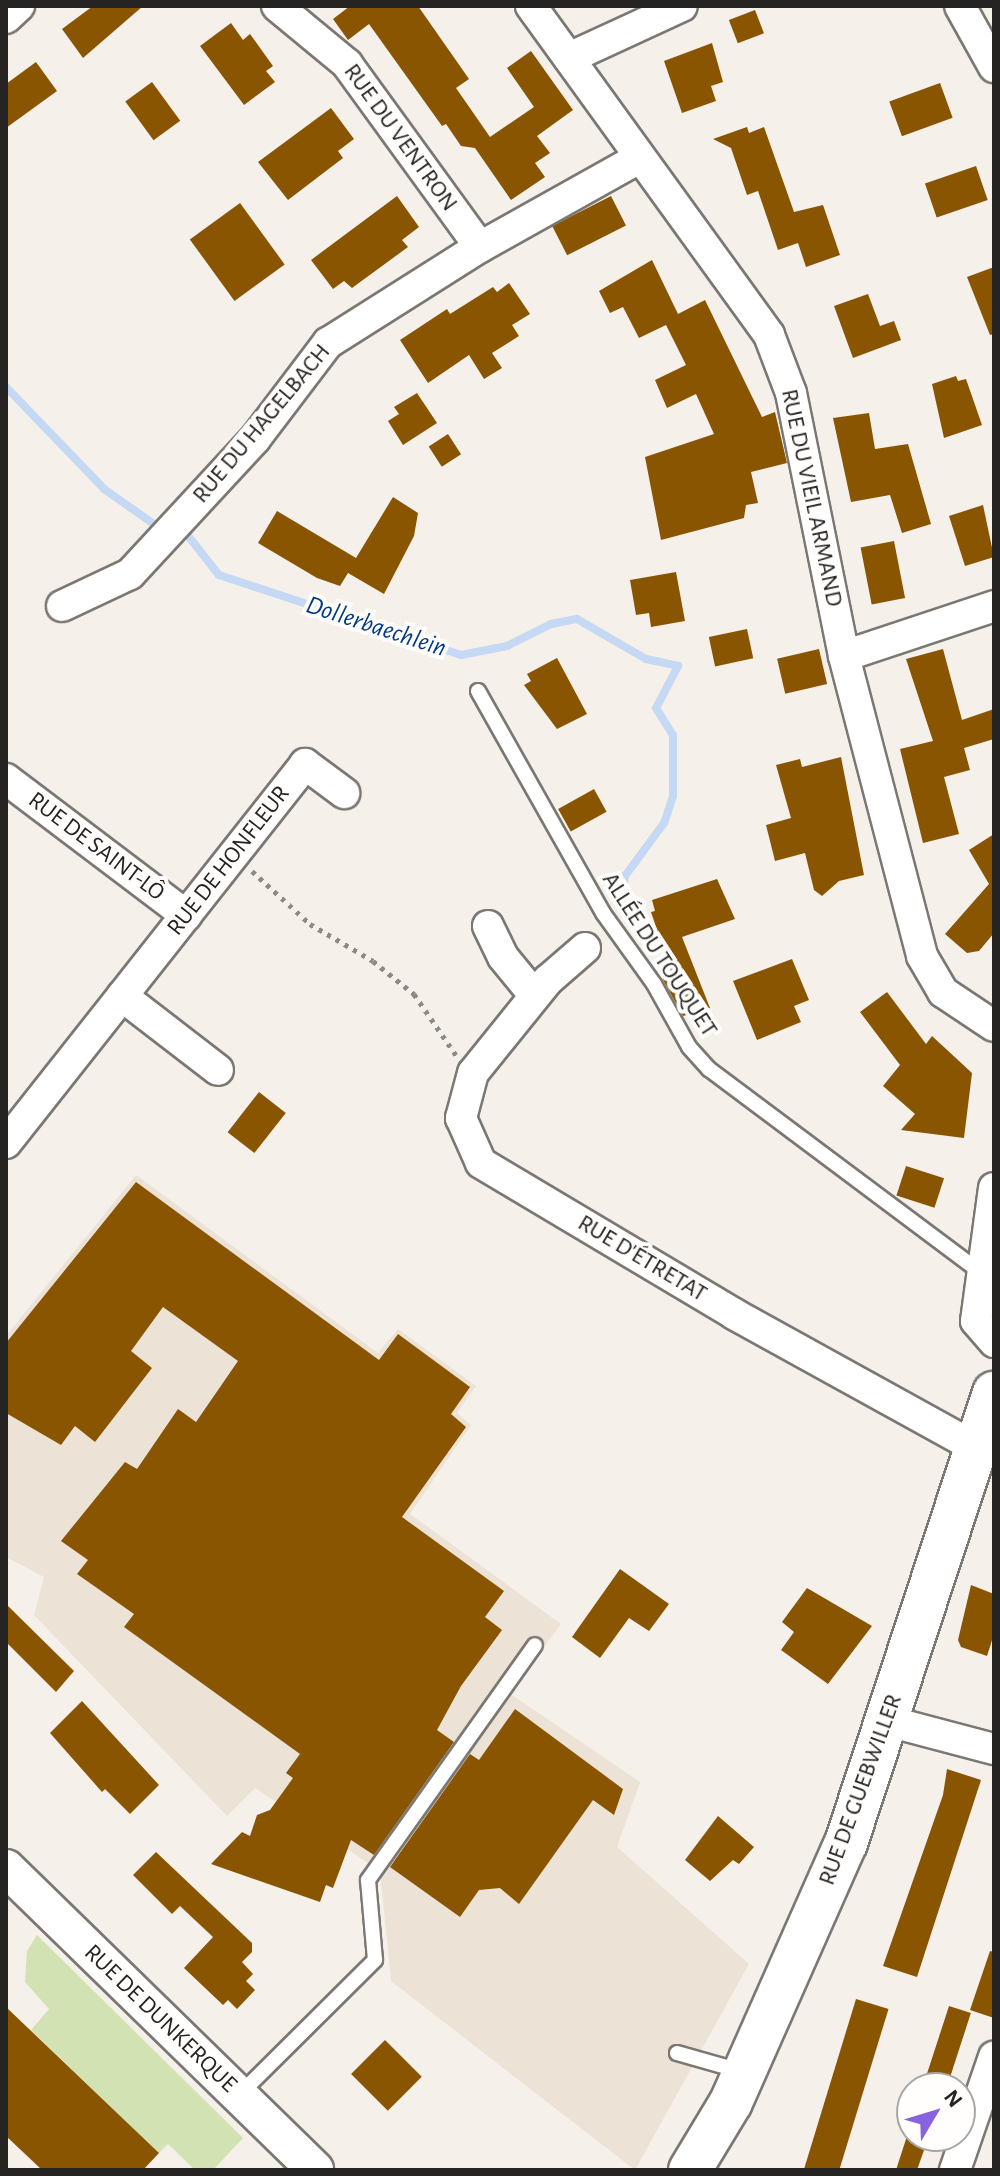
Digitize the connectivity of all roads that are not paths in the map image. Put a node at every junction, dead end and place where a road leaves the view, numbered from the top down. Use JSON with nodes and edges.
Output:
{"nodes":[{"id":1,"x":19,"y":6,"type":"edge"},
{"id":2,"x":277,"y":6,"type":"edge"},
{"id":3,"x":531,"y":6,"type":"edge"},
{"id":4,"x":682,"y":6,"type":"edge"},
{"id":5,"x":960,"y":6,"type":"edge"},
{"id":6,"x":6,"y":18,"type":"edge"},
{"id":7,"x":569,"y":58,"type":"junction"},
{"id":8,"x":994,"y":67,"type":"edge"},
{"id":9,"x":639,"y":158,"type":"junction"},
{"id":10,"x":480,"y":247,"type":"junction"},
{"id":11,"x":62,"y":606,"type":"dead end"},
{"id":12,"x":994,"y":606,"type":"edge"},
{"id":13,"x":844,"y":656,"type":"junction"},
{"id":14,"x":478,"y":691,"type":"dead end"},
{"id":15,"x":6,"y":779,"type":"edge"},
{"id":16,"x":344,"y":793,"type":"dead end"},
{"id":17,"x":186,"y":915,"type":"junction"},
{"id":18,"x":488,"y":926,"type":"dead end"},
{"id":19,"x":585,"y":948,"type":"dead end"},
{"id":20,"x":122,"y":996,"type":"junction"},
{"id":21,"x":535,"y":996,"type":"junction"},
{"id":22,"x":994,"y":1026,"type":"edge"},
{"id":23,"x":218,"y":1070,"type":"dead end"},
{"id":24,"x":6,"y":1143,"type":"edge"},
{"id":25,"x":994,"y":1188,"type":"edge"},
{"id":26,"x":983,"y":1274,"type":"junction"},
{"id":27,"x":994,"y":1342,"type":"edge"},
{"id":28,"x":994,"y":1393,"type":"edge"},
{"id":29,"x":977,"y":1448,"type":"junction"},
{"id":30,"x":535,"y":1645,"type":"dead end"},
{"id":31,"x":888,"y":1721,"type":"junction"},
{"id":32,"x":994,"y":1749,"type":"edge"},
{"id":33,"x":6,"y":1868,"type":"edge"},
{"id":34,"x":677,"y":2053,"type":"dead end"},
{"id":35,"x":994,"y":2057,"type":"edge"},
{"id":36,"x":744,"y":2072,"type":"junction"},
{"id":37,"x":239,"y":2095,"type":"junction"},
{"id":38,"x":315,"y":2170,"type":"edge"},
{"id":39,"x":690,"y":2170,"type":"edge"},
{"id":40,"x":955,"y":2170,"type":"edge"}],
"edges":[{"from":1,"to":6,"type":"street"},
{"from":2,"to":10,"type":"street","name":"RUE DU VENTRON"},
{"from":3,"to":7,"type":"street","name":"RUE DU VIEIL ARMAND"},
{"from":4,"to":7,"type":"street"},
{"from":5,"to":8,"type":"street"},
{"from":7,"to":9,"type":"street","name":"RUE DU VIEIL ARMAND"},
{"from":9,"to":10,"type":"street","name":"RUE DU HAGELBACH"},
{"from":9,"to":13,"type":"street","name":"RUE DU VIEIL ARMAND"},
{"from":10,"to":11,"type":"street","name":"RUE DU HAGELBACH"},
{"from":12,"to":13,"type":"street"},
{"from":13,"to":22,"type":"street","name":"RUE DU VIEIL ARMAND"},
{"from":14,"to":26,"type":"lane","name":"ALLÉE DU TOUQUET"},
{"from":15,"to":17,"type":"street","name":"RUE DE SAINT-LÔ"},
{"from":16,"to":17,"type":"street","name":"RUE DE HONFLEUR"},
{"from":17,"to":20,"type":"street","name":"RUE DE HONFLEUR"},
{"from":18,"to":21,"type":"street"},
{"from":19,"to":21,"type":"street"},
{"from":20,"to":23,"type":"street"},
{"from":20,"to":24,"type":"street","name":"RUE DE HONFLEUR"},
{"from":21,"to":29,"type":"street","name":"RUE D'ÉTRETAT"},
{"from":25,"to":26,"type":"street"},
{"from":26,"to":27,"type":"street"},
{"from":28,"to":29,"type":"main road","name":"RUE DE GUEBWILLER"},
{"from":29,"to":31,"type":"main road","name":"RUE DE GUEBWILLER"},
{"from":30,"to":37,"type":"lane"},
{"from":31,"to":32,"type":"street"},
{"from":31,"to":36,"type":"main road","name":"RUE DE GUEBWILLER"},
{"from":33,"to":37,"type":"street","name":"RUE DE DUNKERQUE"},
{"from":34,"to":36,"type":"lane"},
{"from":35,"to":40,"type":"street"},
{"from":36,"to":39,"type":"main road","name":"RUE DE GUEBWILLER"},
{"from":37,"to":38,"type":"street","name":"RUE DE DUNKERQUE"}]}
